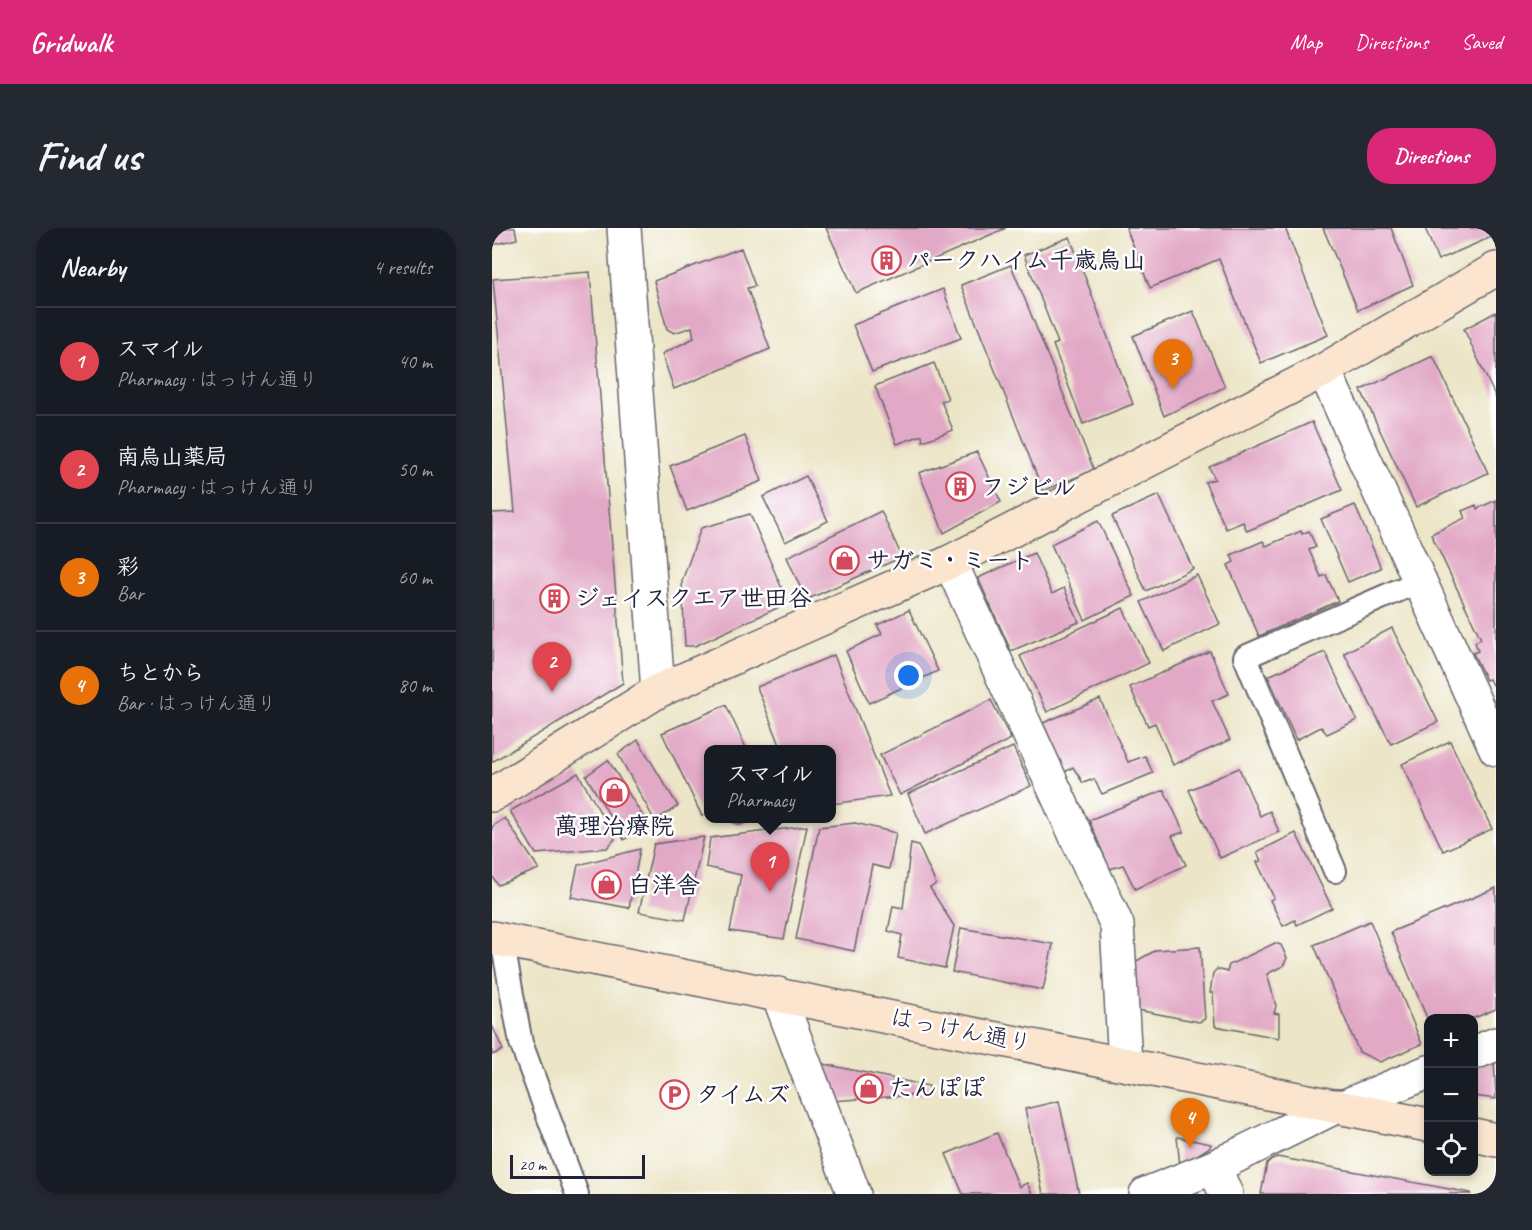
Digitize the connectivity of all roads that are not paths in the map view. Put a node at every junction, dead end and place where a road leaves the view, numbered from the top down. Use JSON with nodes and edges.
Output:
{"nodes":[{"id":1,"x":624,"y":228,"type":"edge"},
{"id":2,"x":1496,"y":269,"type":"edge"},
{"id":3,"x":1324,"y":370,"type":"junction"},
{"id":4,"x":950,"y":562,"type":"junction"},
{"id":5,"x":1420,"y":581,"type":"junction"},
{"id":6,"x":658,"y":691,"type":"junction"},
{"id":7,"x":1492,"y":731,"type":"edge"},
{"id":8,"x":492,"y":795,"type":"edge"},
{"id":9,"x":1335,"y":871,"type":"dead end"},
{"id":10,"x":497,"y":939,"type":"edge"},
{"id":11,"x":778,"y":994,"type":"junction"},
{"id":12,"x":1496,"y":1044,"type":"edge"},
{"id":13,"x":1478,"y":1051,"type":"edge"},
{"id":14,"x":1125,"y":1063,"type":"junction"},
{"id":15,"x":1424,"y":1074,"type":"edge"},
{"id":16,"x":1341,"y":1106,"type":"junction"},
{"id":17,"x":1424,"y":1124,"type":"edge"},
{"id":18,"x":1478,"y":1136,"type":"edge"},
{"id":19,"x":1496,"y":1140,"type":"edge"},
{"id":20,"x":1220,"y":1181,"type":"edge"},
{"id":21,"x":577,"y":1194,"type":"edge"},
{"id":22,"x":854,"y":1194,"type":"edge"},
{"id":23,"x":1146,"y":1194,"type":"edge"}],
"edges":[{"from":1,"to":6,"type":"street"},
{"from":2,"to":3,"type":"street"},
{"from":3,"to":4,"type":"street"},
{"from":3,"to":5,"type":"street"},
{"from":4,"to":6,"type":"street"},
{"from":4,"to":14,"type":"street"},
{"from":5,"to":7,"type":"street"},
{"from":5,"to":9,"type":"lane"},
{"from":6,"to":8,"type":"street"},
{"from":10,"to":11,"type":"street","name":"はっけん通り"},
{"from":10,"to":21,"type":"lane"},
{"from":11,"to":14,"type":"street","name":"はっけん通り"},
{"from":11,"to":22,"type":"street"},
{"from":12,"to":13,"type":"street"},
{"from":14,"to":16,"type":"street","name":"はっけん通り"},
{"from":15,"to":16,"type":"street"},
{"from":16,"to":17,"type":"street","name":"はっけん通り"},
{"from":16,"to":20,"type":"street"},
{"from":18,"to":19,"type":"street"},
{"from":20,"to":23,"type":"street"}]}
